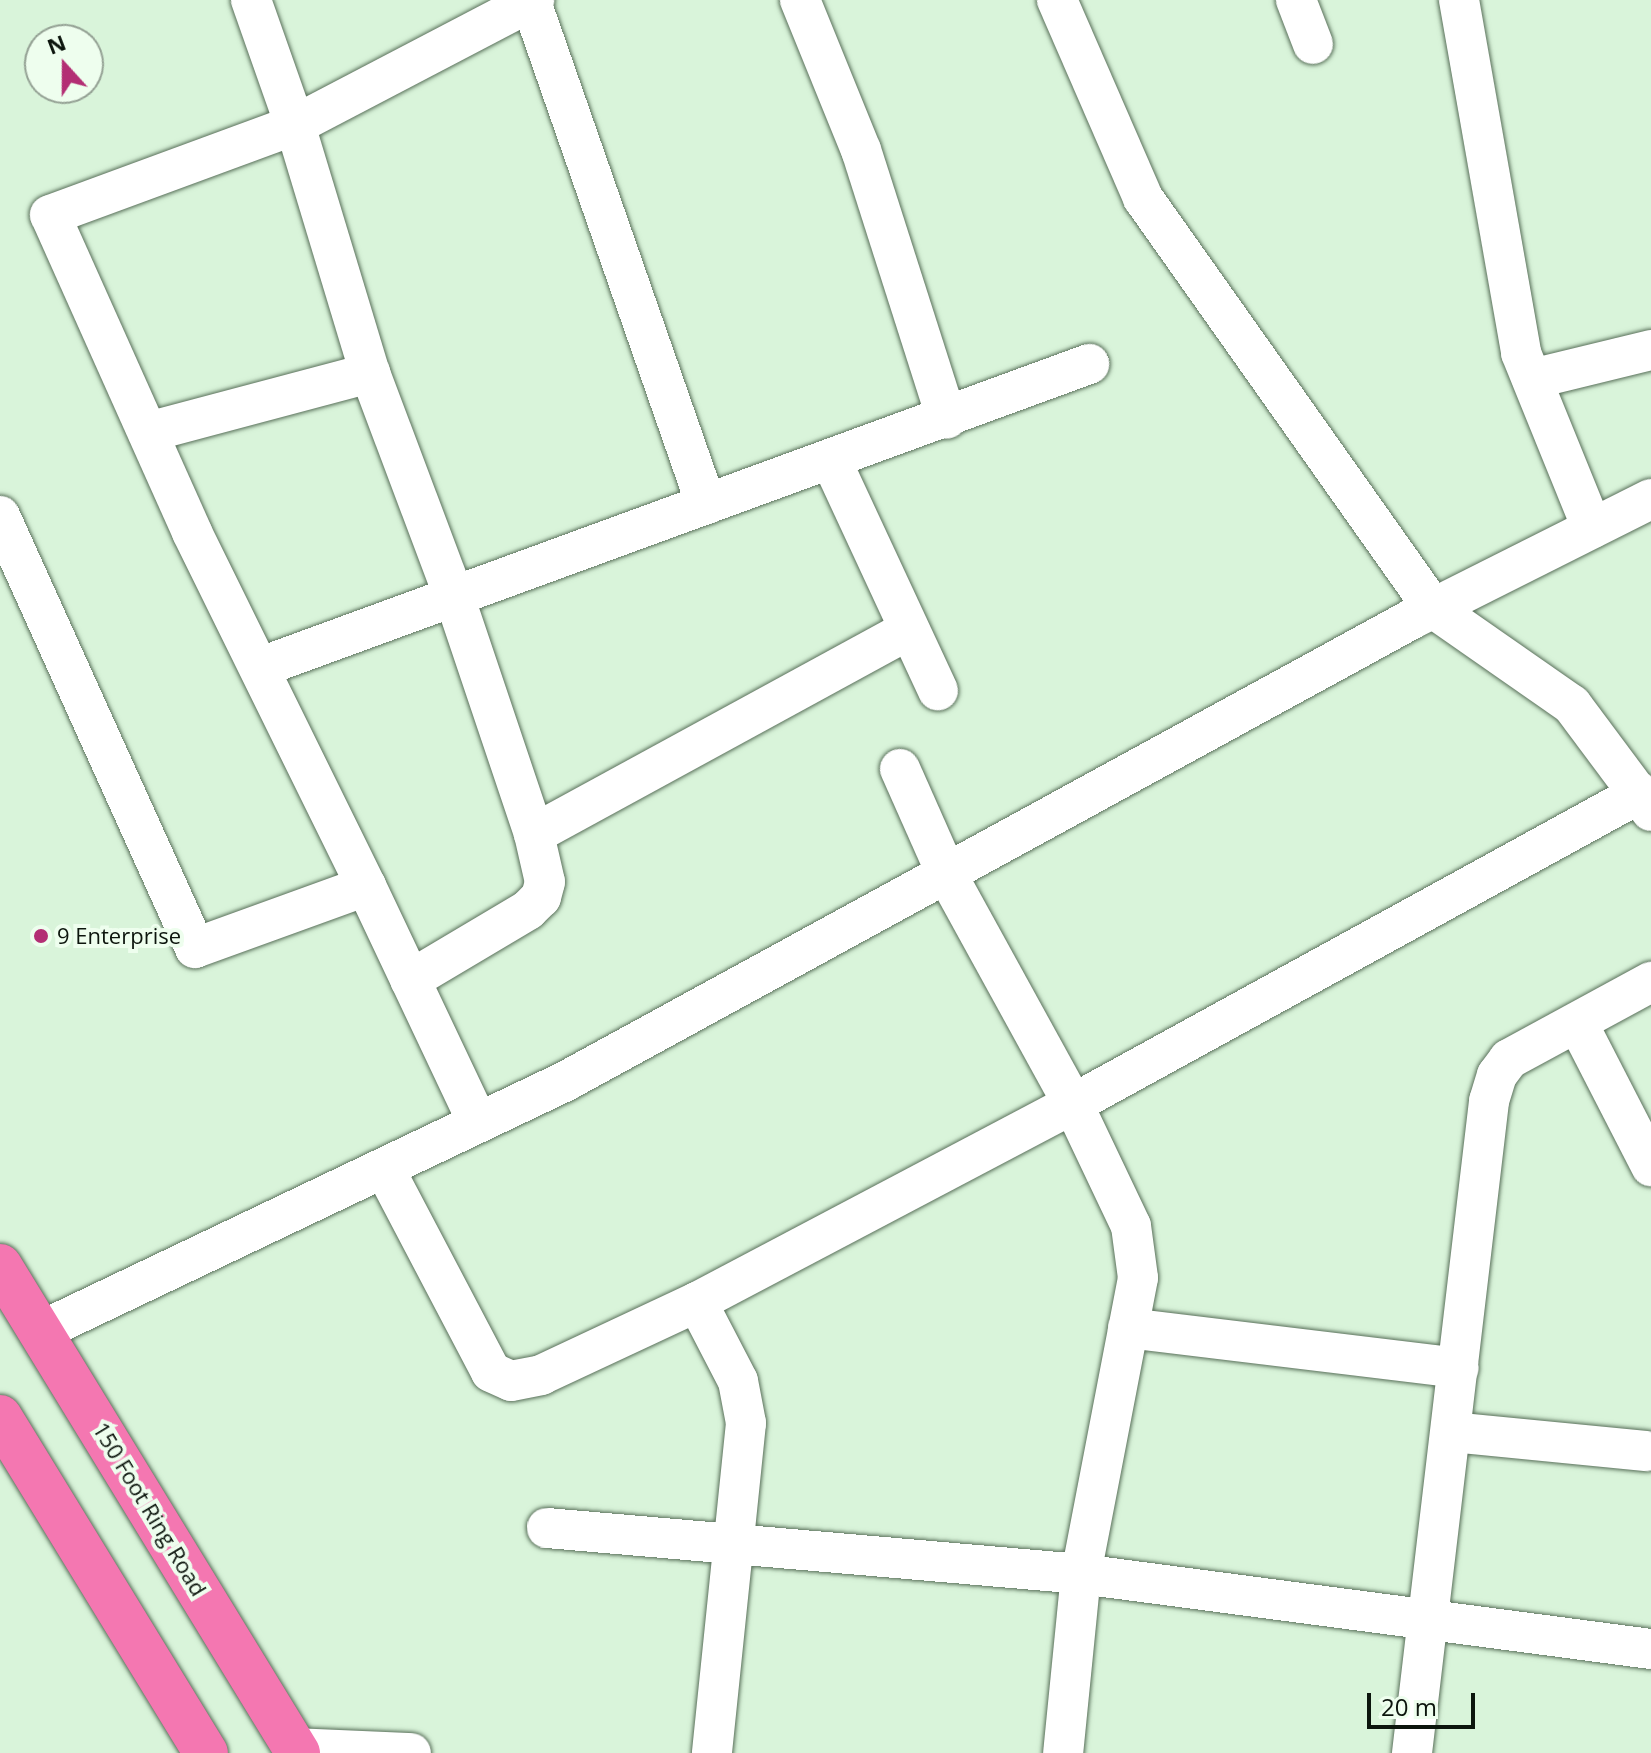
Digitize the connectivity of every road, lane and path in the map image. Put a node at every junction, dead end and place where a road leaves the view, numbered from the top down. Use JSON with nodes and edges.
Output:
{"nodes":[{"id":1,"x":251,"y":0,"type":"edge"},
{"id":2,"x":800,"y":0,"type":"edge"},
{"id":3,"x":1057,"y":0,"type":"edge"},
{"id":4,"x":1296,"y":0,"type":"edge"},
{"id":5,"x":1459,"y":0,"type":"edge"},
{"id":6,"x":532,"y":1,"type":"edge"},
{"id":7,"x":1313,"y":44,"type":"dead end"},
{"id":8,"x":295,"y":125,"type":"junction"},
{"id":9,"x":1651,"y":350,"type":"edge"},
{"id":10,"x":1089,"y":364,"type":"dead end"},
{"id":11,"x":370,"y":373,"type":"junction"},
{"id":12,"x":1532,"y":379,"type":"junction"},
{"id":13,"x":947,"y":419,"type":"junction"},
{"id":14,"x":148,"y":432,"type":"junction"},
{"id":15,"x":831,"y":460,"type":"junction"},
{"id":16,"x":1651,"y":499,"type":"edge"},
{"id":17,"x":706,"y":504,"type":"junction"},
{"id":18,"x":0,"y":516,"type":"edge"},
{"id":19,"x":1592,"y":528,"type":"junction"},
{"id":20,"x":455,"y":599,"type":"junction"},
{"id":21,"x":1433,"y":608,"type":"junction"},
{"id":22,"x":907,"y":631,"type":"junction"},
{"id":23,"x":261,"y":667,"type":"junction"},
{"id":24,"x":938,"y":690,"type":"dead end"},
{"id":25,"x":900,"y":769,"type":"dead end"},
{"id":26,"x":1645,"y":802,"type":"edge"},
{"id":27,"x":534,"y":834,"type":"junction"},
{"id":28,"x":946,"y":873,"type":"junction"},
{"id":29,"x":366,"y":886,"type":"junction"},
{"id":30,"x":410,"y":980,"type":"junction"},
{"id":31,"x":1651,"y":982,"type":"edge"},
{"id":32,"x":1578,"y":1024,"type":"junction"},
{"id":33,"x":1073,"y":1104,"type":"junction"},
{"id":34,"x":478,"y":1123,"type":"junction"},
{"id":35,"x":1651,"y":1166,"type":"edge"},
{"id":36,"x":384,"y":1168,"type":"junction"},
{"id":37,"x":0,"y":1266,"type":"edge"},
{"id":38,"x":697,"y":1302,"type":"junction"},
{"id":39,"x":1128,"y":1328,"type":"junction"},
{"id":40,"x":41,"y":1331,"type":"junction"},
{"id":41,"x":1459,"y":1368,"type":"junction"},
{"id":42,"x":2,"y":1427,"type":"edge"},
{"id":43,"x":1452,"y":1432,"type":"junction"},
{"id":44,"x":1646,"y":1451,"type":"dead end"},
{"id":45,"x":547,"y":1528,"type":"dead end"},
{"id":46,"x":731,"y":1541,"type":"junction"},
{"id":47,"x":1081,"y":1574,"type":"junction"},
{"id":48,"x":1431,"y":1620,"type":"junction"},
{"id":49,"x":1651,"y":1649,"type":"edge"},
{"id":50,"x":297,"y":1750,"type":"edge"},
{"id":51,"x":206,"y":1753,"type":"edge"},
{"id":52,"x":411,"y":1753,"type":"edge"},
{"id":53,"x":712,"y":1753,"type":"edge"},
{"id":54,"x":1063,"y":1753,"type":"edge"},
{"id":55,"x":1412,"y":1753,"type":"edge"}],
"edges":[{"from":1,"to":8,"type":"street"},
{"from":2,"to":13,"type":"street"},
{"from":3,"to":21,"type":"street"},
{"from":4,"to":7,"type":"street"},
{"from":5,"to":12,"type":"street"},
{"from":6,"to":8,"type":"street"},
{"from":6,"to":17,"type":"street"},
{"from":8,"to":11,"type":"street"},
{"from":8,"to":14,"type":"street"},
{"from":9,"to":12,"type":"street"},
{"from":10,"to":13,"type":"street"},
{"from":11,"to":14,"type":"street"},
{"from":11,"to":20,"type":"street"},
{"from":12,"to":19,"type":"street"},
{"from":13,"to":15,"type":"street"},
{"from":14,"to":23,"type":"street"},
{"from":15,"to":17,"type":"street"},
{"from":15,"to":22,"type":"street"},
{"from":16,"to":19,"type":"street"},
{"from":17,"to":20,"type":"street"},
{"from":18,"to":29,"type":"street"},
{"from":19,"to":21,"type":"street"},
{"from":20,"to":23,"type":"street"},
{"from":20,"to":27,"type":"street"},
{"from":21,"to":26,"type":"street"},
{"from":21,"to":28,"type":"street"},
{"from":22,"to":24,"type":"street"},
{"from":22,"to":27,"type":"street"},
{"from":23,"to":29,"type":"street"},
{"from":25,"to":28,"type":"street"},
{"from":26,"to":33,"type":"street"},
{"from":27,"to":30,"type":"street"},
{"from":28,"to":33,"type":"street"},
{"from":28,"to":34,"type":"street"},
{"from":29,"to":30,"type":"street"},
{"from":30,"to":34,"type":"street"},
{"from":31,"to":32,"type":"street"},
{"from":32,"to":35,"type":"street"},
{"from":32,"to":41,"type":"street"},
{"from":33,"to":38,"type":"street"},
{"from":33,"to":39,"type":"street"},
{"from":34,"to":36,"type":"street"},
{"from":36,"to":38,"type":"street"},
{"from":36,"to":40,"type":"street"},
{"from":37,"to":40,"type":"highway","name":"150 Foot Ring Road"},
{"from":38,"to":46,"type":"street"},
{"from":39,"to":41,"type":"street"},
{"from":39,"to":47,"type":"street"},
{"from":40,"to":50,"type":"highway","name":"150 Foot Ring Road"},
{"from":41,"to":43,"type":"street"},
{"from":42,"to":51,"type":"highway"},
{"from":43,"to":44,"type":"street"},
{"from":43,"to":48,"type":"street"},
{"from":45,"to":46,"type":"street"},
{"from":46,"to":47,"type":"street"},
{"from":46,"to":53,"type":"street"},
{"from":47,"to":48,"type":"street"},
{"from":47,"to":54,"type":"street"},
{"from":48,"to":49,"type":"street"},
{"from":48,"to":55,"type":"street"},
{"from":50,"to":52,"type":"street"}]}
